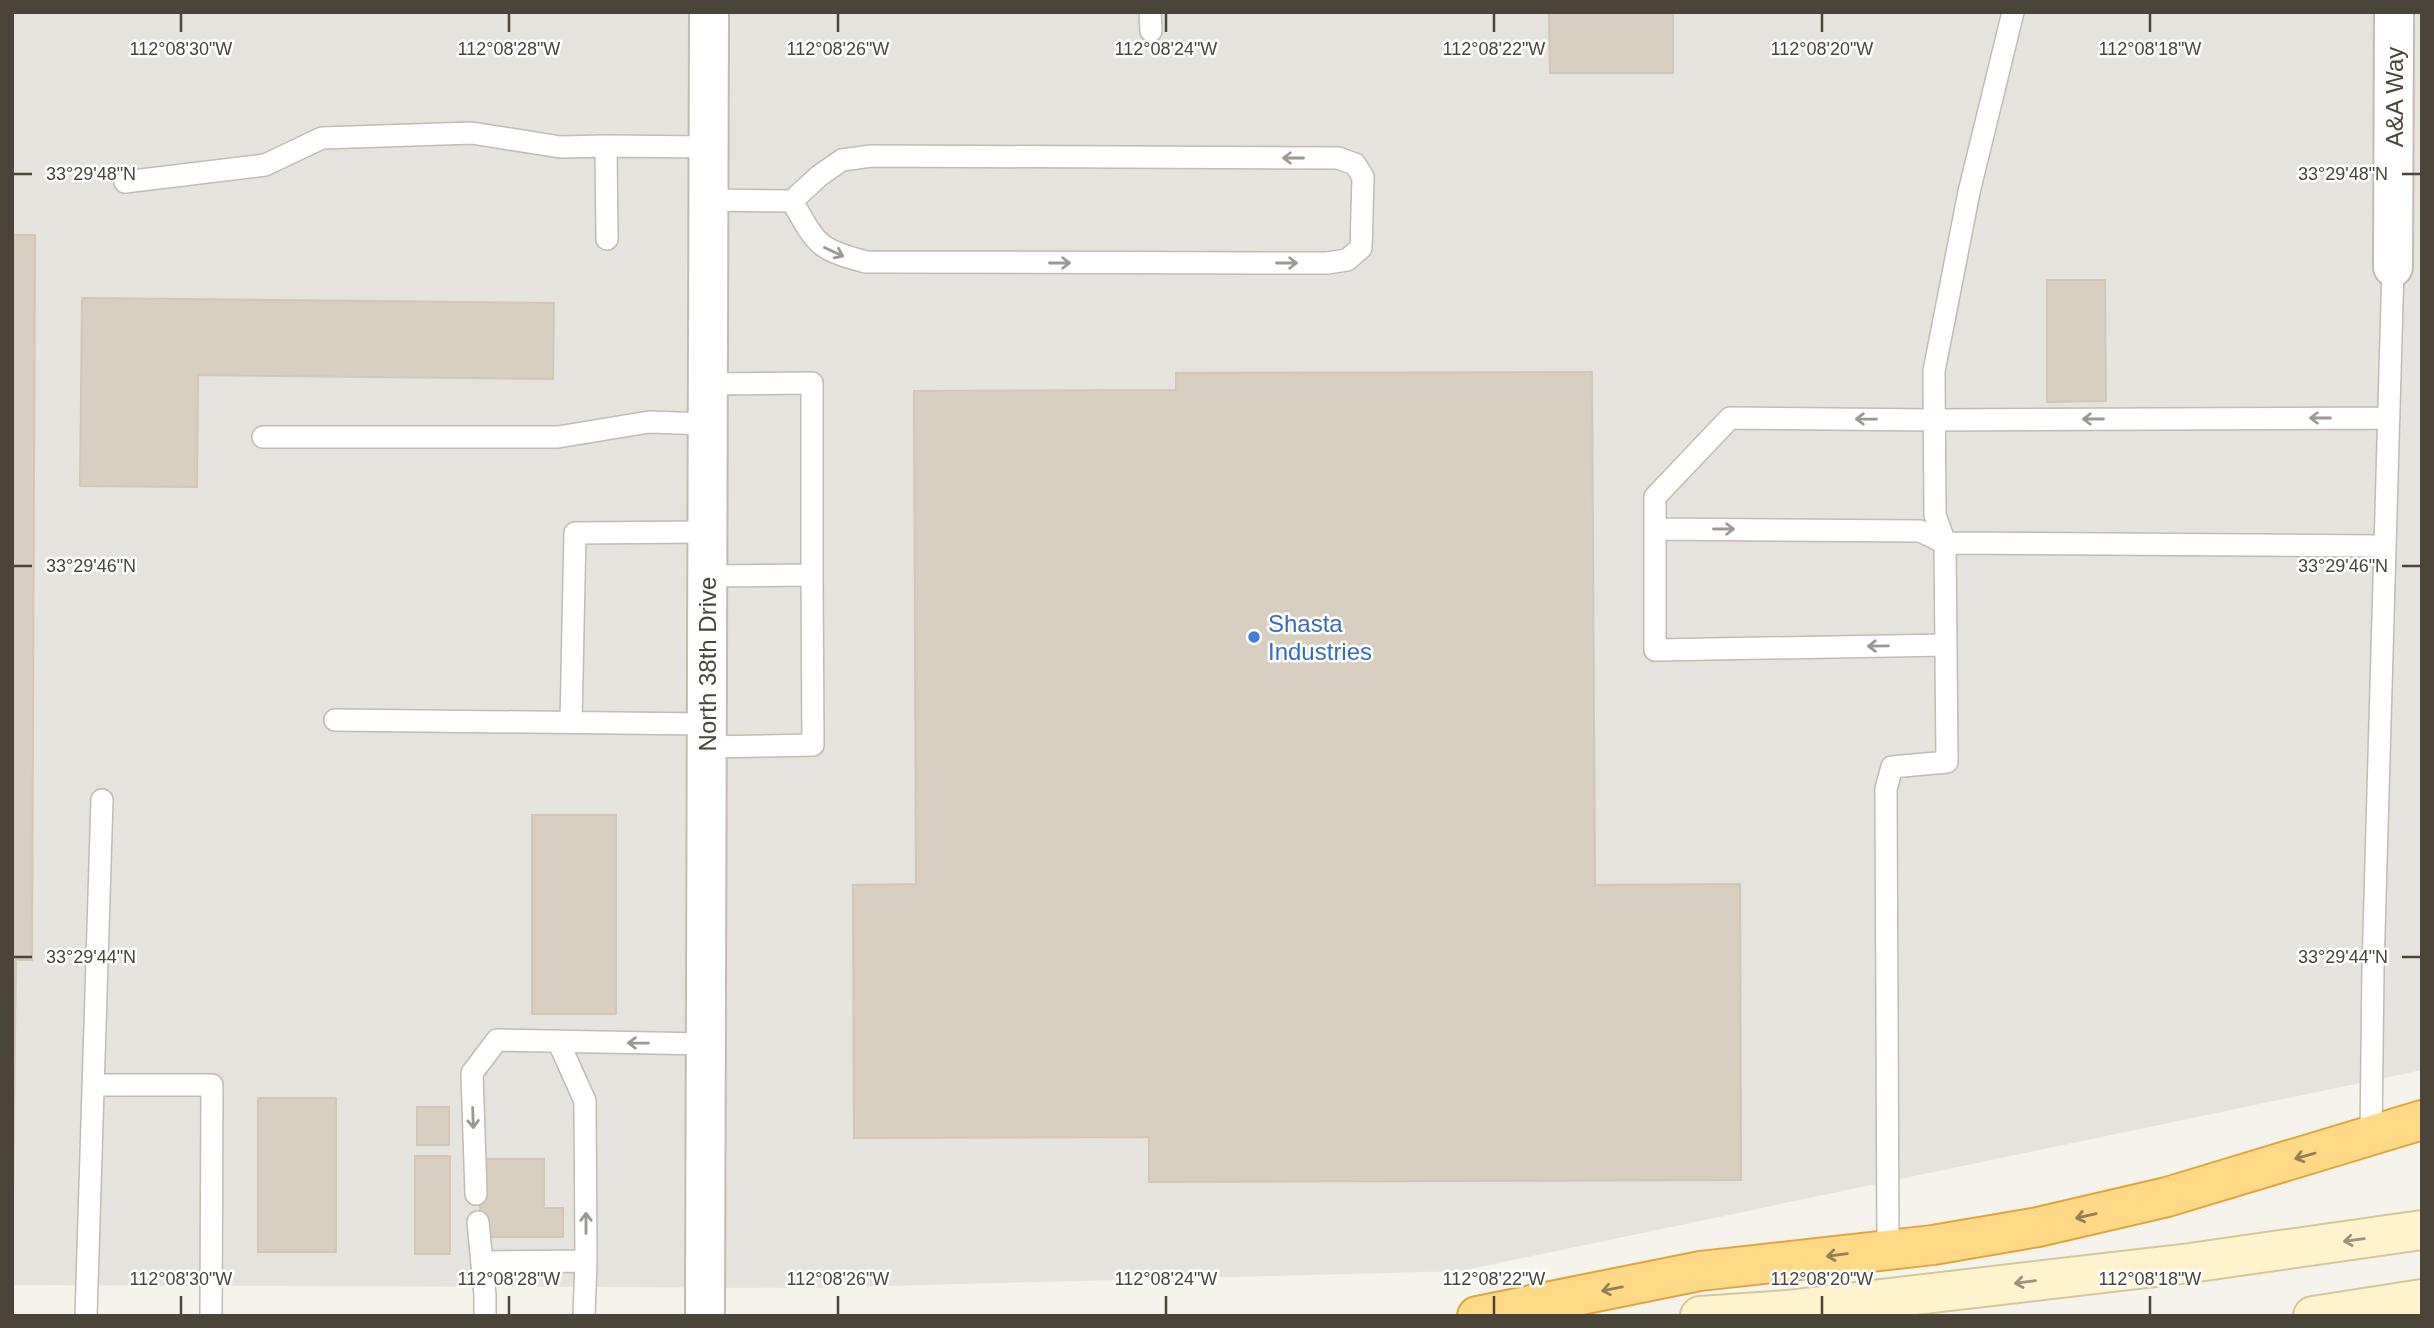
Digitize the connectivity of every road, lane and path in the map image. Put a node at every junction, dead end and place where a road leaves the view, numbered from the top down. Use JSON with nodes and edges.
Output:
{"nodes":[{"id":1,"x":709,"y":12,"type":"edge"},
{"id":2,"x":2013,"y":12,"type":"edge"},
{"id":3,"x":2394,"y":12,"type":"edge"},
{"id":4,"x":606,"y":146,"type":"junction"},
{"id":5,"x":708,"y":148,"type":"junction"},
{"id":6,"x":125,"y":182,"type":"dead end"},
{"id":7,"x":708,"y":200,"type":"junction"},
{"id":8,"x":792,"y":201,"type":"junction"},
{"id":9,"x":607,"y":239,"type":"dead end"},
{"id":10,"x":2393,"y":267,"type":"joint"},
{"id":11,"x":707,"y":384,"type":"junction"},
{"id":12,"x":2389,"y":418,"type":"junction"},
{"id":13,"x":1934,"y":420,"type":"junction"},
{"id":14,"x":707,"y":424,"type":"junction"},
{"id":15,"x":262,"y":437,"type":"dead end"},
{"id":16,"x":1656,"y":529,"type":"junction"},
{"id":17,"x":707,"y":533,"type":"junction"},
{"id":18,"x":1945,"y":543,"type":"junction"},
{"id":19,"x":2385,"y":546,"type":"junction"},
{"id":20,"x":813,"y":575,"type":"junction"},
{"id":21,"x":707,"y":576,"type":"junction"},
{"id":22,"x":1946,"y":645,"type":"junction"},
{"id":23,"x":335,"y":720,"type":"dead end"},
{"id":24,"x":572,"y":722,"type":"junction"},
{"id":25,"x":707,"y":735,"type":"junction"},
{"id":26,"x":102,"y":800,"type":"dead end"},
{"id":27,"x":558,"y":1041,"type":"junction"},
{"id":28,"x":706,"y":1044,"type":"junction"},
{"id":29,"x":94,"y":1084,"type":"junction"},
{"id":30,"x":2422,"y":1120,"type":"edge"},
{"id":31,"x":2371,"y":1137,"type":"junction"},
{"id":32,"x":476,"y":1194,"type":"dead end"},
{"id":33,"x":478,"y":1222,"type":"dead end"},
{"id":34,"x":2422,"y":1230,"type":"edge"},
{"id":35,"x":1888,"y":1250,"type":"junction"},
{"id":36,"x":586,"y":1261,"type":"junction"},
{"id":37,"x":482,"y":1262,"type":"junction"},
{"id":38,"x":2422,"y":1299,"type":"edge"},
{"id":39,"x":86,"y":1316,"type":"edge"},
{"id":40,"x":211,"y":1316,"type":"edge"},
{"id":41,"x":485,"y":1316,"type":"edge"},
{"id":42,"x":584,"y":1316,"type":"edge"},
{"id":43,"x":705,"y":1316,"type":"edge"},
{"id":44,"x":1477,"y":1316,"type":"edge"},
{"id":45,"x":1700,"y":1316,"type":"edge"},
{"id":46,"x":2313,"y":1316,"type":"edge"}],
"edges":[{"from":1,"to":5,"type":"street","name":"North 38th Drive"},
{"from":2,"to":13,"type":"lane"},
{"from":3,"to":10,"type":"street","name":"A&A Way"},
{"from":4,"to":5,"type":"lane"},
{"from":4,"to":6,"type":"lane"},
{"from":4,"to":9,"type":"lane"},
{"from":5,"to":7,"type":"street","name":"North 38th Drive"},
{"from":7,"to":8,"type":"lane"},
{"from":7,"to":11,"type":"street","name":"North 38th Drive"},
{"from":8,"to":8,"type":"lane","one_way":true},
{"from":10,"to":12,"type":"lane"},
{"from":11,"to":14,"type":"street","name":"North 38th Drive"},
{"from":11,"to":20,"type":"lane"},
{"from":12,"to":13,"type":"lane","one_way":true},
{"from":12,"to":19,"type":"lane"},
{"from":13,"to":16,"type":"lane","one_way":true},
{"from":13,"to":18,"type":"lane"},
{"from":14,"to":15,"type":"lane"},
{"from":14,"to":17,"type":"street","name":"North 38th Drive"},
{"from":16,"to":18,"type":"lane","one_way":true},
{"from":22,"to":16,"type":"lane","one_way":true},
{"from":17,"to":21,"type":"street","name":"North 38th Drive"},
{"from":17,"to":24,"type":"lane"},
{"from":18,"to":19,"type":"lane"},
{"from":18,"to":22,"type":"lane"},
{"from":19,"to":31,"type":"lane"},
{"from":20,"to":21,"type":"lane"},
{"from":20,"to":25,"type":"lane"},
{"from":21,"to":25,"type":"street","name":"North 38th Drive"},
{"from":22,"to":35,"type":"lane"},
{"from":23,"to":24,"type":"lane"},
{"from":24,"to":25,"type":"lane"},
{"from":25,"to":28,"type":"street","name":"North 38th Drive"},
{"from":26,"to":29,"type":"lane"},
{"from":28,"to":27,"type":"lane","one_way":true},
{"from":27,"to":32,"type":"lane","one_way":true},
{"from":36,"to":27,"type":"lane","one_way":true},
{"from":28,"to":43,"type":"street","name":"North 38th Drive"},
{"from":29,"to":39,"type":"lane"},
{"from":29,"to":40,"type":"lane"},
{"from":30,"to":31,"type":"highway"},
{"from":31,"to":35,"type":"highway","one_way":true},
{"from":33,"to":37,"type":"lane"},
{"from":34,"to":45,"type":"main road","one_way":true},
{"from":35,"to":44,"type":"highway","one_way":true},
{"from":36,"to":37,"type":"lane"},
{"from":36,"to":42,"type":"lane"},
{"from":37,"to":41,"type":"lane"},
{"from":38,"to":46,"type":"main road"}]}
